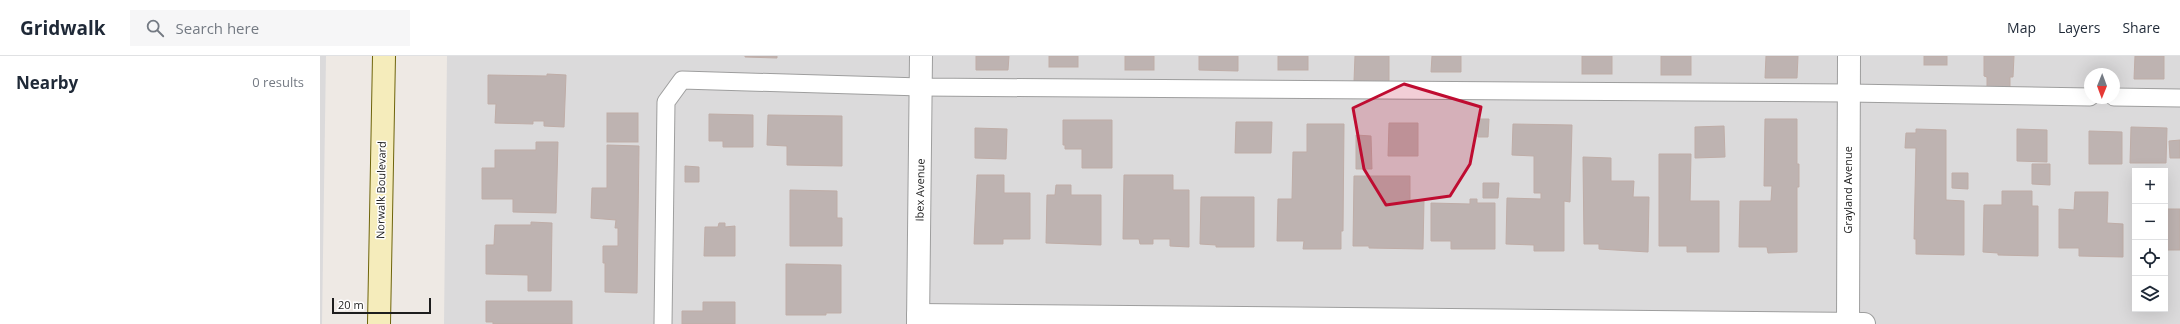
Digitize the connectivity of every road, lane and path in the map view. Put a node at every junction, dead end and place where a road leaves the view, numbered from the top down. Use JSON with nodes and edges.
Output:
{"nodes":[{"id":1,"x":384,"y":56,"type":"edge"},
{"id":2,"x":921,"y":56,"type":"edge"},
{"id":3,"x":1849,"y":56,"type":"edge"},
{"id":4,"x":921,"y":87,"type":"junction"},
{"id":5,"x":1848,"y":93,"type":"junction"},
{"id":6,"x":2084,"y":97,"type":"edge"},
{"id":7,"x":2120,"y":97,"type":"edge"},
{"id":8,"x":2180,"y":98,"type":"edge"},
{"id":9,"x":918,"y":319,"type":"edge"},
{"id":10,"x":1386,"y":321,"type":"edge"},
{"id":11,"x":379,"y":324,"type":"edge"},
{"id":12,"x":663,"y":324,"type":"edge"},
{"id":13,"x":1848,"y":324,"type":"edge"},
{"id":14,"x":1864,"y":324,"type":"edge"}],
"edges":[{"from":1,"to":11,"type":"street","name":"Norwalk Boulevard"},
{"from":2,"to":4,"type":"street","name":"Ibex Avenue"},
{"from":3,"to":5,"type":"street","name":"Grayland Avenue"},
{"from":4,"to":5,"type":"lane"},
{"from":4,"to":9,"type":"street","name":"Ibex Avenue"},
{"from":4,"to":12,"type":"lane"},
{"from":5,"to":6,"type":"lane"},
{"from":5,"to":13,"type":"street","name":"Grayland Avenue"},
{"from":7,"to":8,"type":"lane"},
{"from":9,"to":10,"type":"street"},
{"from":10,"to":13,"type":"street"},
{"from":13,"to":14,"type":"street"}]}
